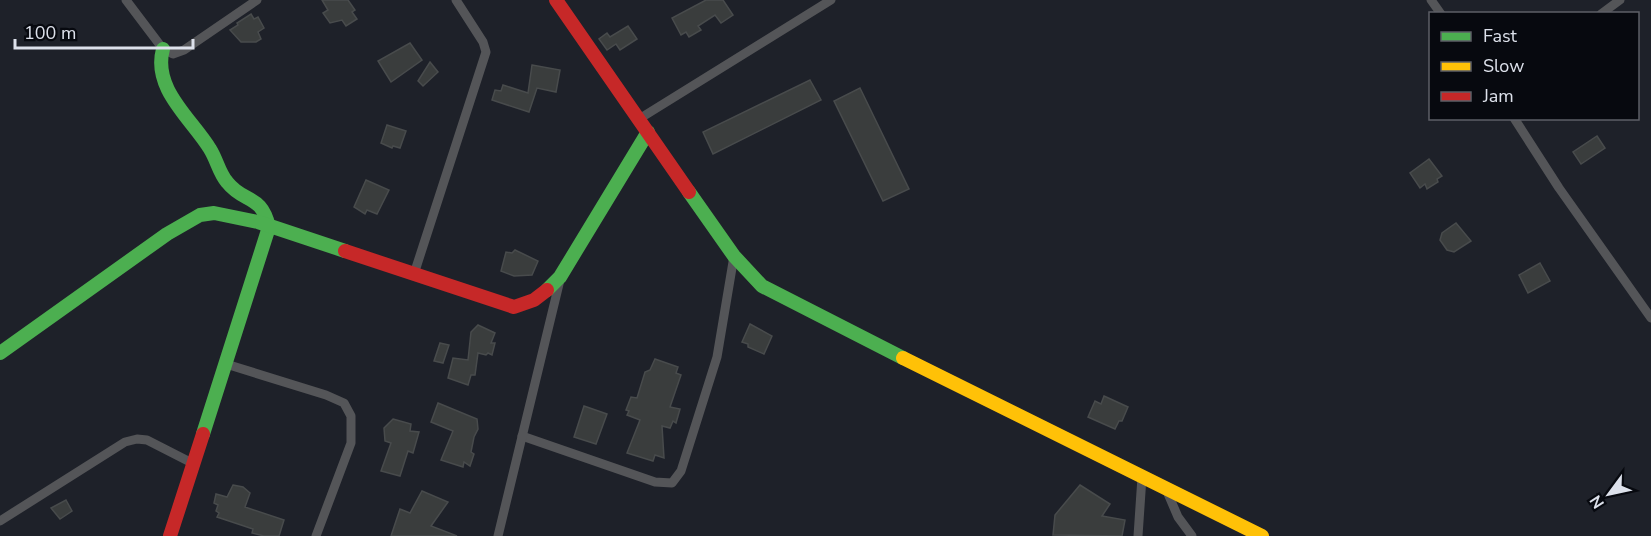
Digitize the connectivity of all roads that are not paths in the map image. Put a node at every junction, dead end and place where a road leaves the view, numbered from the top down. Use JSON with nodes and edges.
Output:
{"nodes":[{"id":1,"x":126,"y":0,"type":"edge"},
{"id":2,"x":257,"y":0,"type":"edge"},
{"id":3,"x":456,"y":0,"type":"edge"},
{"id":4,"x":556,"y":0,"type":"edge"},
{"id":5,"x":831,"y":0,"type":"edge"},
{"id":6,"x":1620,"y":0,"type":"edge"},
{"id":7,"x":1604,"y":12,"type":"edge"},
{"id":8,"x":163,"y":49,"type":"junction"},
{"id":9,"x":639,"y":119,"type":"junction"},
{"id":10,"x":1515,"y":120,"type":"edge"},
{"id":11,"x":648,"y":132,"type":"junction"},
{"id":12,"x":269,"y":228,"type":"junction"},
{"id":13,"x":734,"y":256,"type":"junction"},
{"id":14,"x":414,"y":274,"type":"junction"},
{"id":15,"x":560,"y":277,"type":"junction"},
{"id":16,"x":1651,"y":318,"type":"edge"},
{"id":17,"x":0,"y":353,"type":"edge"},
{"id":18,"x":226,"y":364,"type":"junction"},
{"id":19,"x":522,"y":436,"type":"junction"},
{"id":20,"x":194,"y":464,"type":"junction"},
{"id":21,"x":1142,"y":477,"type":"junction"},
{"id":22,"x":1166,"y":489,"type":"junction"},
{"id":23,"x":0,"y":520,"type":"edge"},
{"id":24,"x":170,"y":536,"type":"edge"},
{"id":25,"x":316,"y":536,"type":"edge"},
{"id":26,"x":498,"y":536,"type":"edge"},
{"id":27,"x":1137,"y":536,"type":"edge"},
{"id":28,"x":1192,"y":536,"type":"edge"},
{"id":29,"x":1262,"y":536,"type":"edge"}],
"edges":[{"from":1,"to":8,"type":"street"},
{"from":2,"to":8,"type":"street"},
{"from":3,"to":14,"type":"street"},
{"from":4,"to":9,"type":"street"},
{"from":5,"to":9,"type":"street"},
{"from":6,"to":7,"type":"street"},
{"from":8,"to":12,"type":"street"},
{"from":9,"to":11,"type":"street"},
{"from":10,"to":16,"type":"street"},
{"from":11,"to":13,"type":"street"},
{"from":11,"to":15,"type":"street"},
{"from":12,"to":14,"type":"street"},
{"from":12,"to":17,"type":"street"},
{"from":12,"to":18,"type":"street"},
{"from":13,"to":19,"type":"street"},
{"from":13,"to":21,"type":"street"},
{"from":14,"to":15,"type":"street"},
{"from":15,"to":19,"type":"street"},
{"from":18,"to":20,"type":"street"},
{"from":18,"to":25,"type":"street"},
{"from":19,"to":26,"type":"street"},
{"from":20,"to":23,"type":"street"},
{"from":20,"to":24,"type":"street"},
{"from":21,"to":22,"type":"street"},
{"from":21,"to":27,"type":"street"},
{"from":22,"to":28,"type":"street"},
{"from":22,"to":29,"type":"street"}]}
